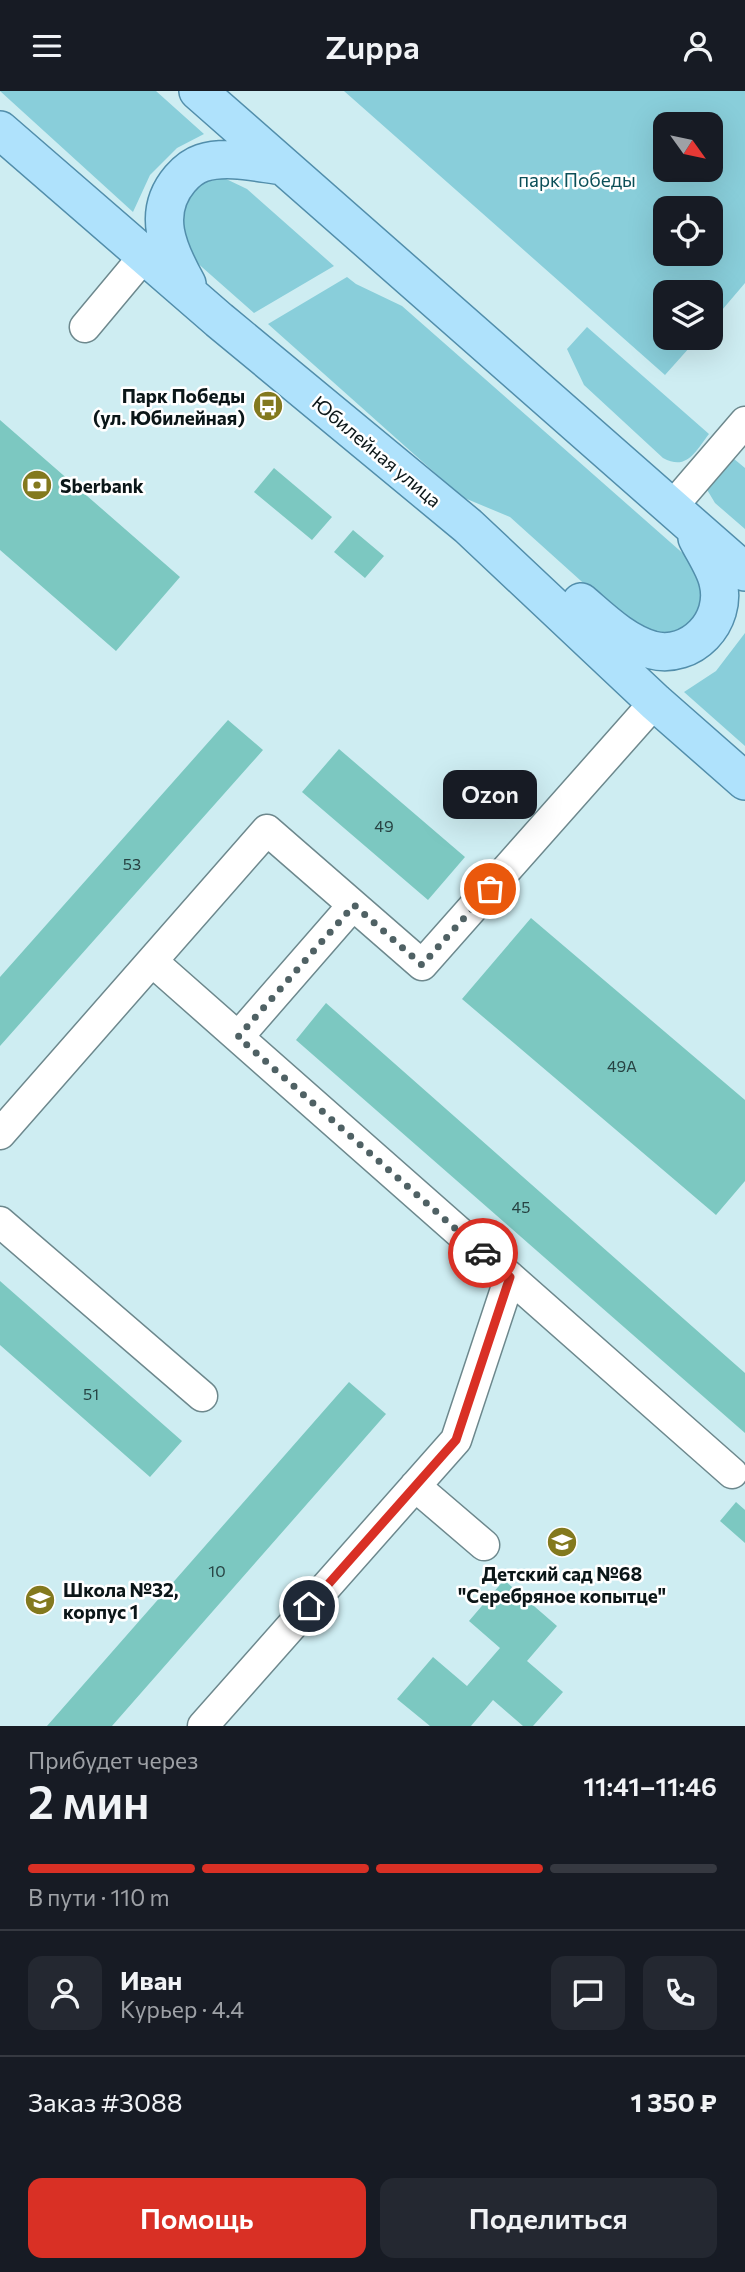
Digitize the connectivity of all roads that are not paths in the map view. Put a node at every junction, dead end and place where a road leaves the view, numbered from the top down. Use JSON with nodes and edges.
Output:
{"nodes":[{"id":1,"x":198,"y":91,"type":"edge"},
{"id":2,"x":0,"y":130,"type":"edge"},
{"id":3,"x":283,"y":166,"type":"junction"},
{"id":4,"x":146,"y":254,"type":"junction"},
{"id":5,"x":195,"y":297,"type":"junction"},
{"id":6,"x":85,"y":327,"type":"dead end"},
{"id":7,"x":745,"y":422,"type":"edge"},
{"id":8,"x":681,"y":517,"type":"junction"},
{"id":9,"x":468,"y":526,"type":"junction"},
{"id":10,"x":745,"y":572,"type":"edge"},
{"id":11,"x":655,"y":702,"type":"junction"},
{"id":12,"x":745,"y":781,"type":"edge"},
{"id":13,"x":354,"y":905,"type":"junction"},
{"id":14,"x":153,"y":962,"type":"junction"},
{"id":15,"x":238,"y":1037,"type":"junction"},
{"id":16,"x":0,"y":1134,"type":"edge"},
{"id":17,"x":0,"y":1222,"type":"edge"},
{"id":18,"x":510,"y":1277,"type":"junction"},
{"id":19,"x":202,"y":1396,"type":"dead end"},
{"id":20,"x":732,"y":1473,"type":"dead end"},
{"id":21,"x":415,"y":1486,"type":"junction"},
{"id":22,"x":484,"y":1545,"type":"dead end"},
{"id":23,"x":203,"y":1726,"type":"edge"}],
"edges":[{"from":1,"to":3,"type":"main road"},
{"from":2,"to":4,"type":"main road","name":"Юбилейная улица"},
{"from":3,"to":5,"type":"main road"},
{"from":3,"to":8,"type":"main road"},
{"from":4,"to":5,"type":"main road","name":"Юбилейная улица"},
{"from":4,"to":6,"type":"lane"},
{"from":5,"to":9,"type":"main road","name":"Юбилейная улица"},
{"from":7,"to":8,"type":"lane"},
{"from":8,"to":9,"type":"main road"},
{"from":8,"to":10,"type":"main road"},
{"from":9,"to":11,"type":"main road","name":"Юбилейная улица"},
{"from":11,"to":12,"type":"main road","name":"Юбилейная улица"},
{"from":11,"to":13,"type":"lane"},
{"from":13,"to":14,"type":"lane"},
{"from":13,"to":15,"type":"lane"},
{"from":14,"to":15,"type":"lane"},
{"from":14,"to":16,"type":"lane"},
{"from":15,"to":18,"type":"lane"},
{"from":17,"to":19,"type":"lane"},
{"from":18,"to":20,"type":"lane"},
{"from":18,"to":21,"type":"lane"},
{"from":21,"to":22,"type":"lane"},
{"from":21,"to":23,"type":"lane"}]}
